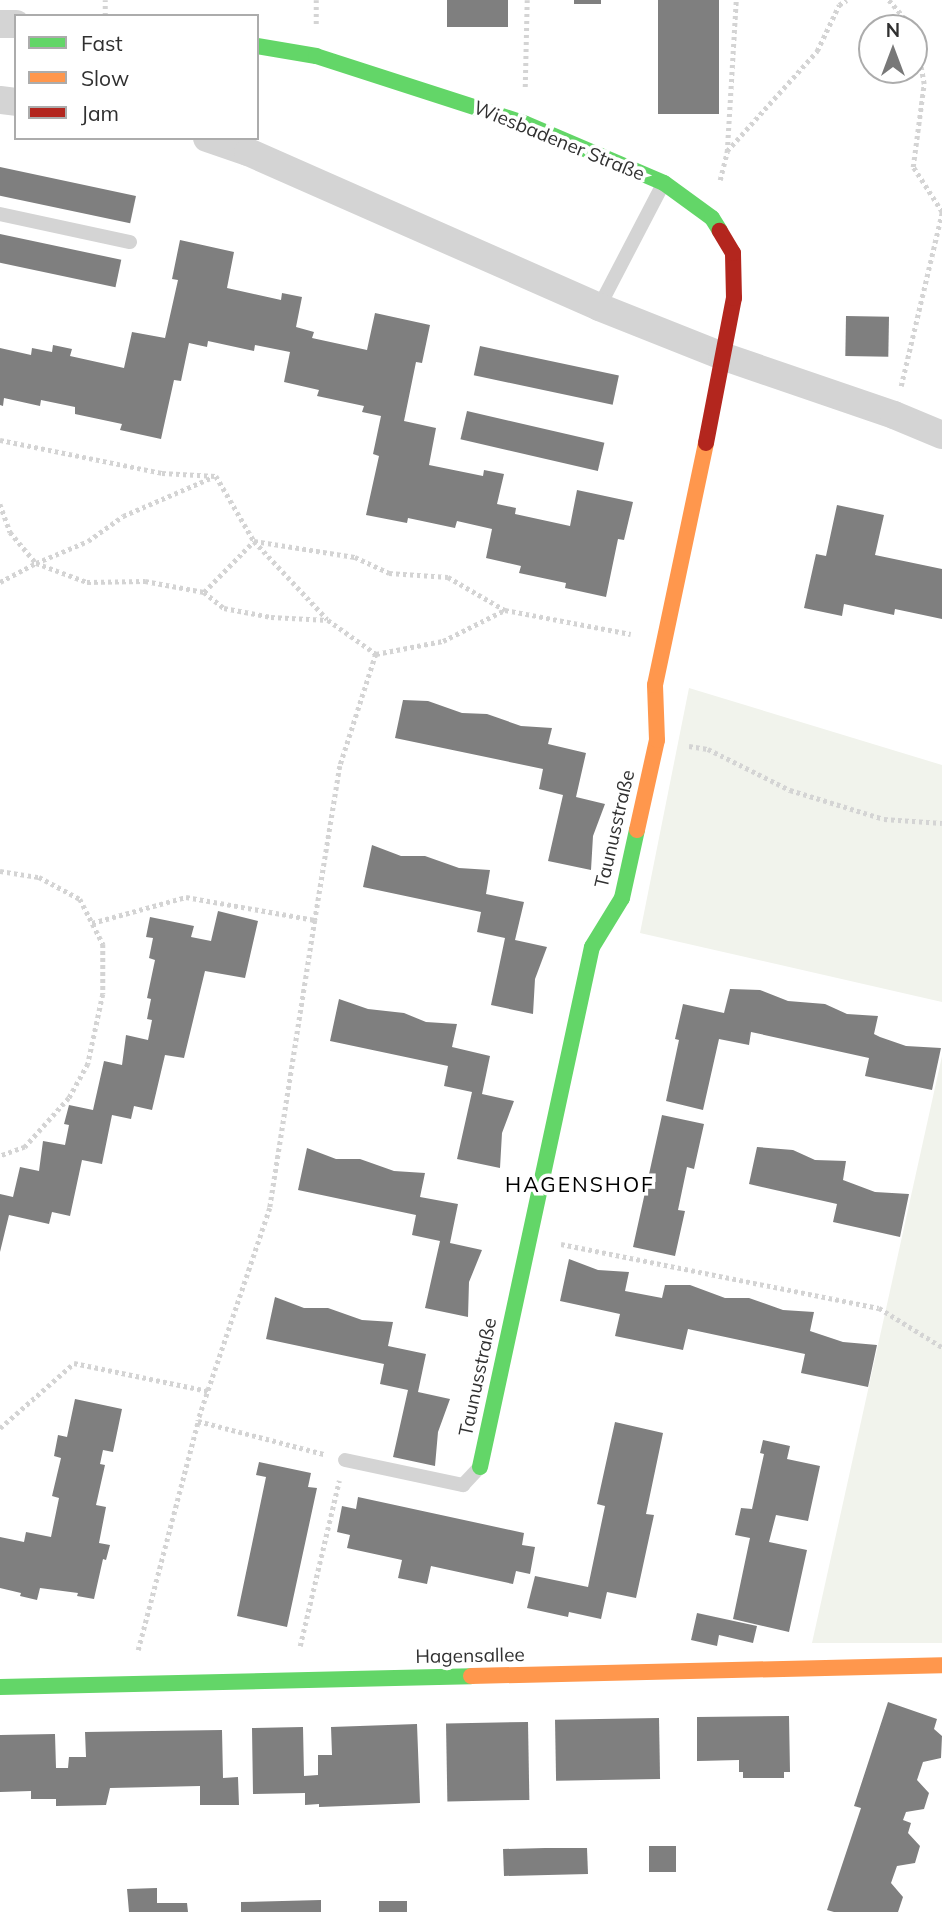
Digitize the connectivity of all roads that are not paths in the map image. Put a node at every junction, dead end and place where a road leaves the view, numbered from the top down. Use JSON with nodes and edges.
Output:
{"nodes":[{"id":1,"x":259,"y":46,"type":"edge"},
{"id":2,"x":213,"y":140,"type":"edge"},
{"id":3,"x":664,"y":183,"type":"junction"},
{"id":4,"x":0,"y":214,"type":"edge"},
{"id":5,"x":130,"y":242,"type":"dead end"},
{"id":6,"x":599,"y":307,"type":"junction"},
{"id":7,"x":722,"y":356,"type":"junction"},
{"id":8,"x":894,"y":415,"type":"junction"},
{"id":9,"x":942,"y":423,"type":"edge"},
{"id":10,"x":942,"y":435,"type":"edge"},
{"id":11,"x":345,"y":1460,"type":"road end"},
{"id":12,"x":480,"y":1467,"type":"joint"},
{"id":13,"x":942,"y":1665,"type":"edge"},
{"id":14,"x":0,"y":1687,"type":"edge"}],
"edges":[{"from":1,"to":3,"type":"street","name":"Wiesbadener Straße"},
{"from":2,"to":6,"type":"street"},
{"from":3,"to":6,"type":"lane"},
{"from":3,"to":7,"type":"street","name":"Wiesbadener Straße"},
{"from":4,"to":5,"type":"lane"},
{"from":6,"to":7,"type":"street"},
{"from":7,"to":8,"type":"street"},
{"from":7,"to":12,"type":"street","name":"Taunusstraße"},
{"from":8,"to":9,"type":"street"},
{"from":8,"to":10,"type":"street"},
{"from":11,"to":12,"type":"lane"},
{"from":13,"to":14,"type":"street","name":"Hagensallee"}]}
